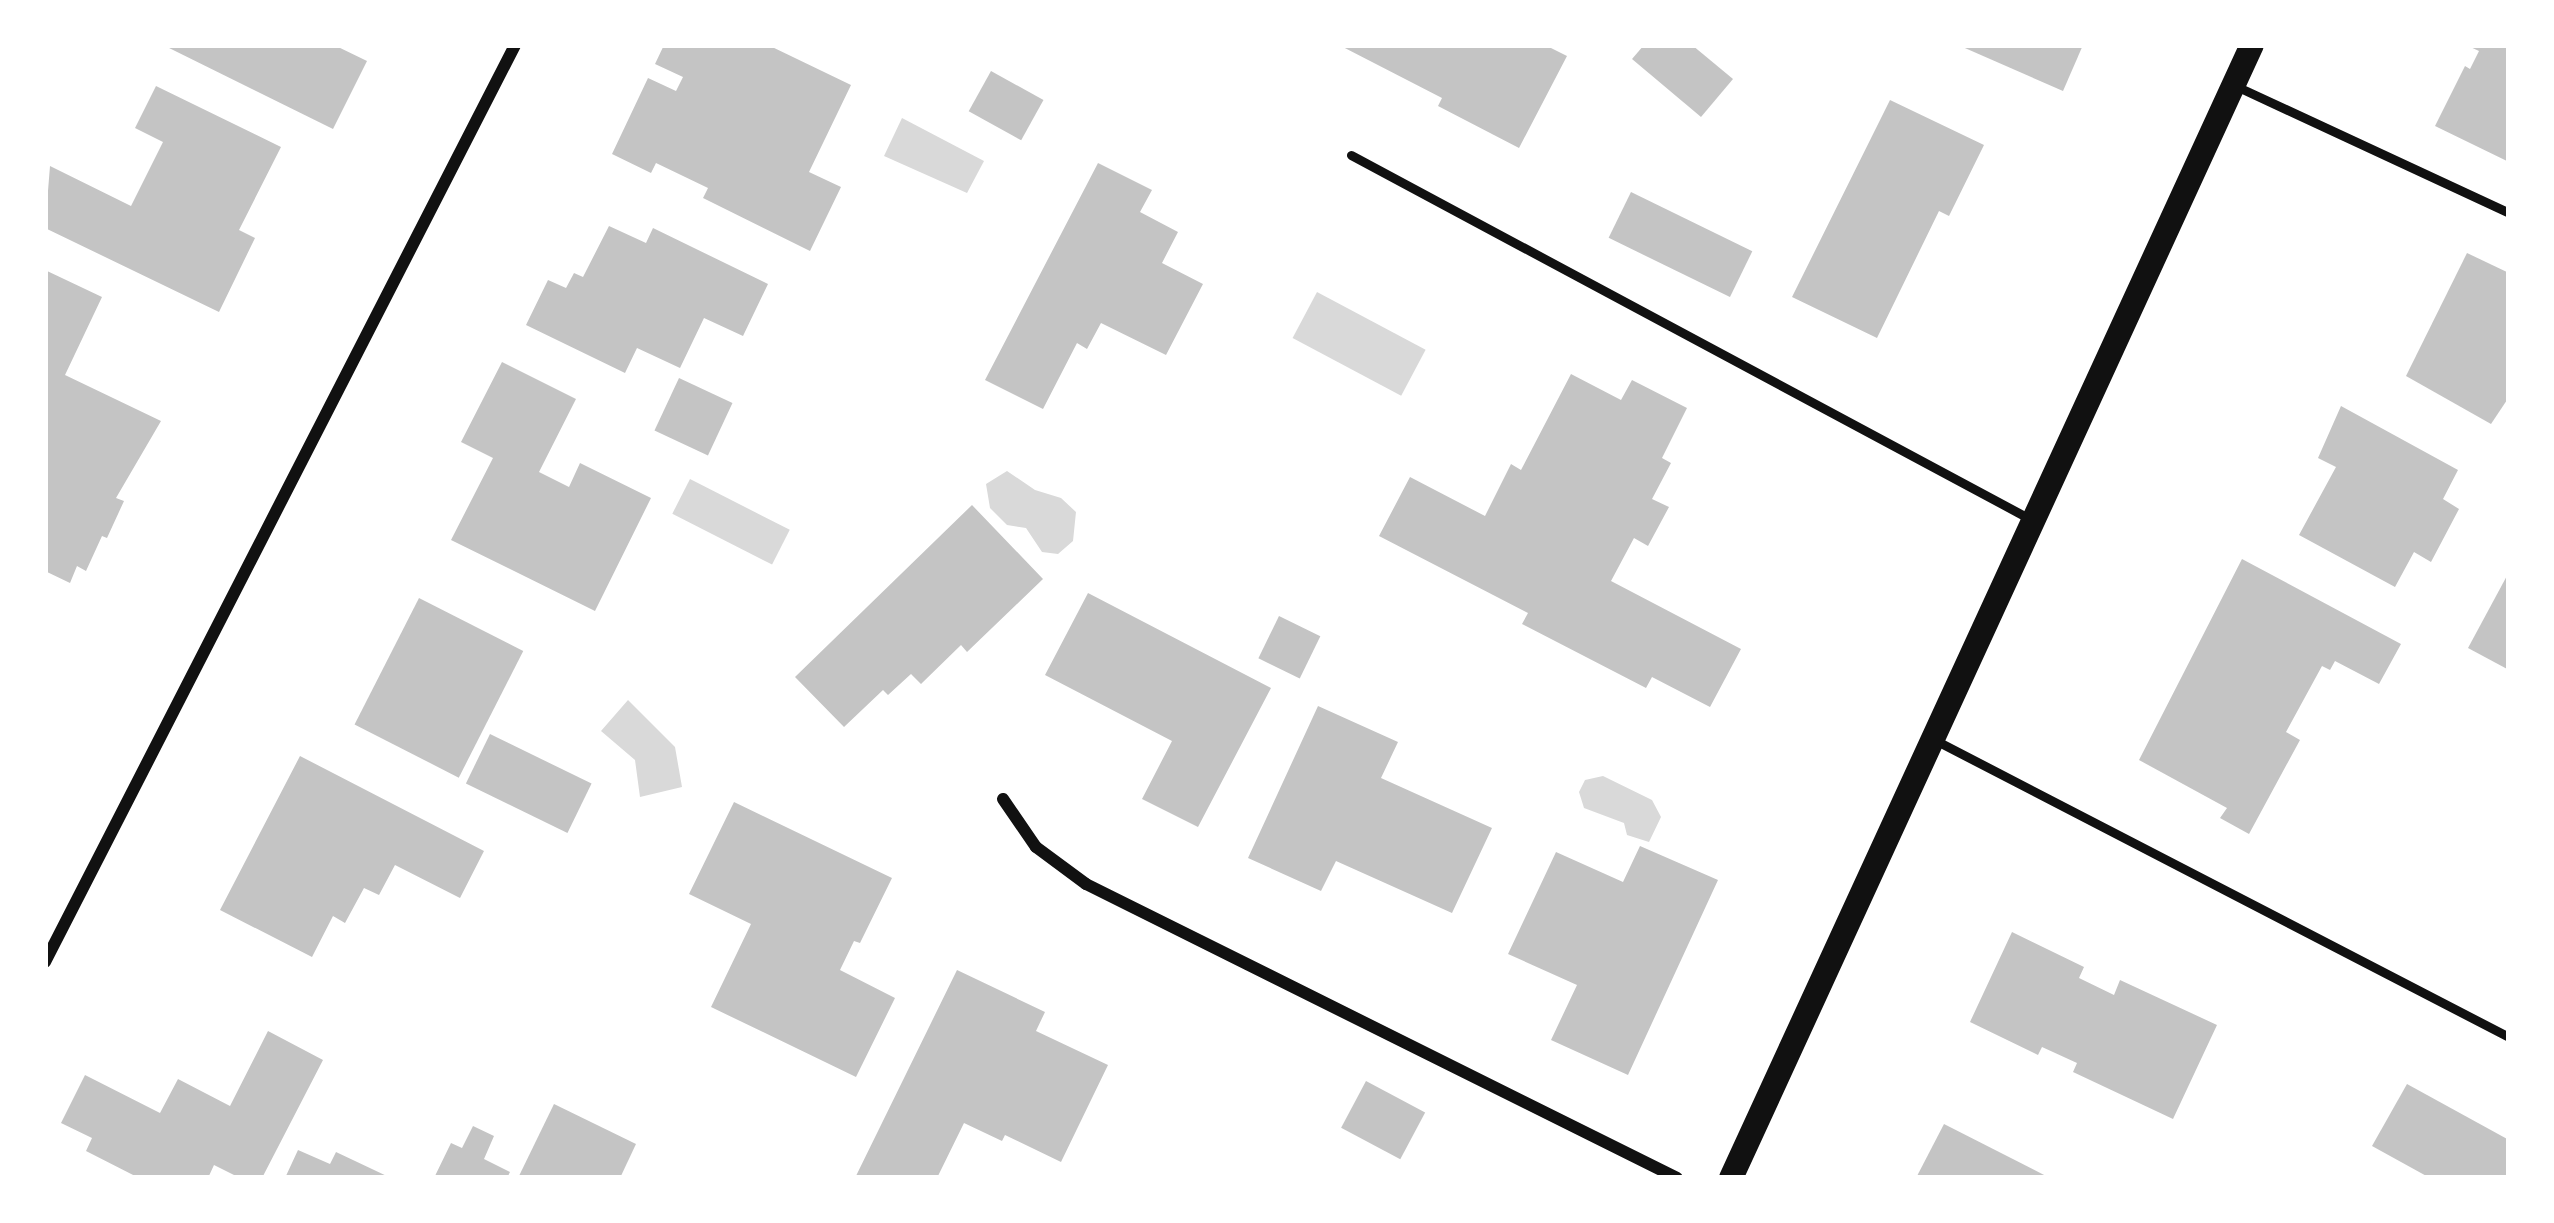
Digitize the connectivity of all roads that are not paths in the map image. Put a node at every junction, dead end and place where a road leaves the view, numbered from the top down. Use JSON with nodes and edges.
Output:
{"nodes":[{"id":1,"x":515,"y":45,"type":"edge"},
{"id":2,"x":2252,"y":45,"type":"edge"},
{"id":3,"x":2234,"y":85,"type":"junction"},
{"id":4,"x":1351,"y":154,"type":"dead end"},
{"id":5,"x":2509,"y":213,"type":"edge"},
{"id":6,"x":2032,"y":520,"type":"junction"},
{"id":7,"x":1933,"y":739,"type":"junction"},
{"id":8,"x":1003,"y":799,"type":"dead end"},
{"id":9,"x":45,"y":962,"type":"edge"},
{"id":10,"x":2509,"y":1037,"type":"edge"},
{"id":11,"x":1677,"y":1178,"type":"edge"},
{"id":12,"x":1731,"y":1178,"type":"edge"}],
"edges":[{"from":1,"to":9,"type":"street"},
{"from":2,"to":3,"type":"main road"},
{"from":3,"to":5,"type":"lane"},
{"from":3,"to":6,"type":"main road"},
{"from":4,"to":6,"type":"lane"},
{"from":6,"to":7,"type":"main road"},
{"from":7,"to":10,"type":"lane"},
{"from":7,"to":12,"type":"main road"},
{"from":8,"to":11,"type":"street"}]}
